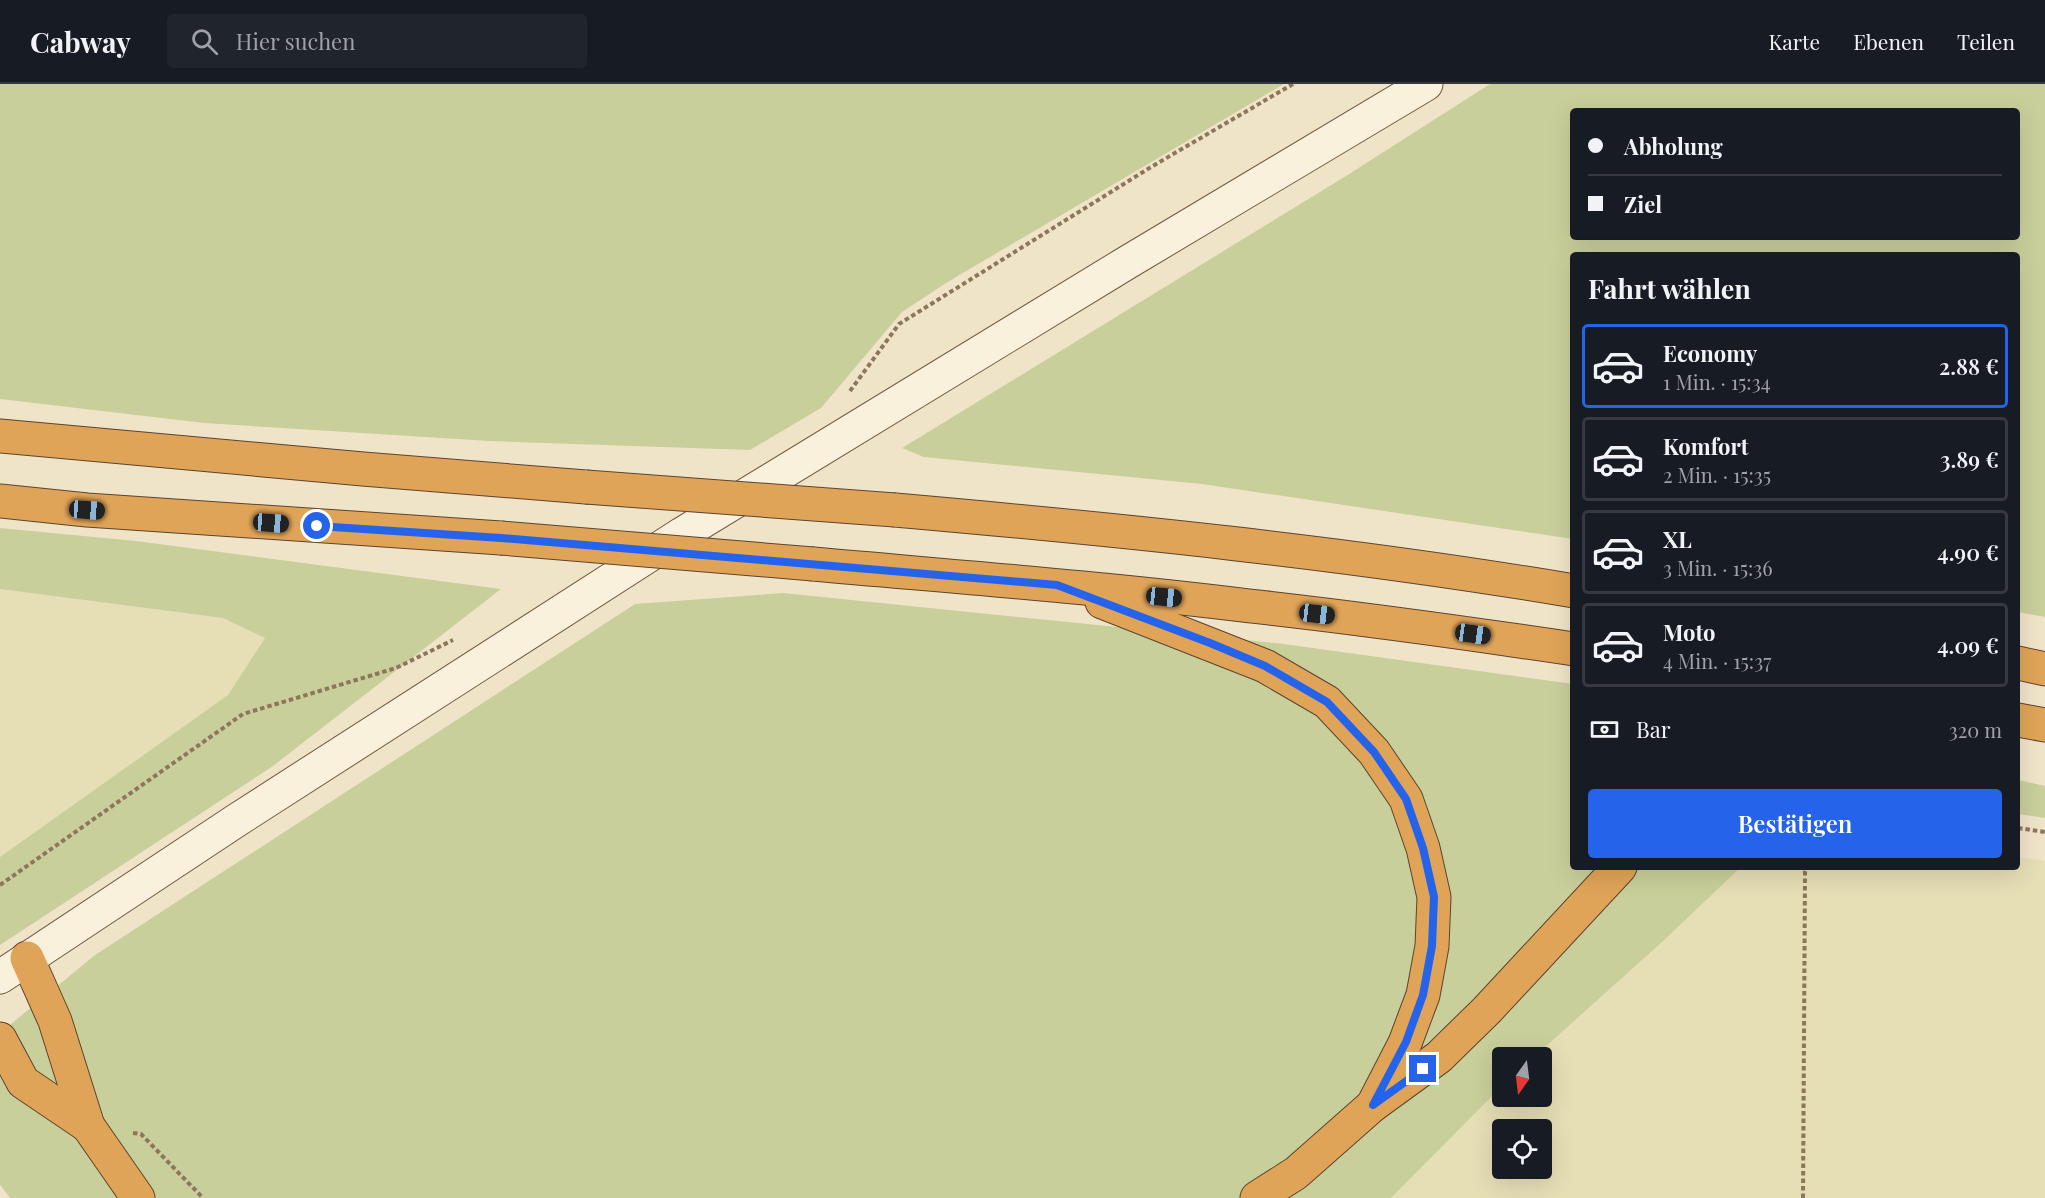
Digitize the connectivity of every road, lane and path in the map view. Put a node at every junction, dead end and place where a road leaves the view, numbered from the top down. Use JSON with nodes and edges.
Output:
{"nodes":[{"id":1,"x":1426,"y":84,"type":"edge"},
{"id":2,"x":0,"y":436,"type":"edge"},
{"id":3,"x":0,"y":501,"type":"edge"},
{"id":4,"x":1057,"y":585,"type":"junction"},
{"id":5,"x":1570,"y":590,"type":"edge"},
{"id":6,"x":1570,"y":648,"type":"edge"},
{"id":7,"x":2020,"y":663,"type":"edge"},
{"id":8,"x":2045,"y":669,"type":"edge"},
{"id":9,"x":2020,"y":720,"type":"edge"},
{"id":10,"x":2045,"y":725,"type":"edge"},
{"id":11,"x":2020,"y":739,"type":"edge"},
{"id":12,"x":2045,"y":740,"type":"edge"},
{"id":13,"x":2020,"y":828,"type":"edge"},
{"id":14,"x":2045,"y":832,"type":"edge"},
{"id":15,"x":1617,"y":870,"type":"edge"},
{"id":16,"x":1806,"y":870,"type":"edge"},
{"id":17,"x":27,"y":958,"type":"junction"},
{"id":18,"x":0,"y":977,"type":"edge"},
{"id":19,"x":0,"y":1039,"type":"edge"},
{"id":20,"x":12,"y":1077,"type":"edge"},
{"id":21,"x":1373,"y":1105,"type":"junction"},
{"id":22,"x":88,"y":1126,"type":"junction"},
{"id":23,"x":138,"y":1198,"type":"edge"},
{"id":24,"x":203,"y":1198,"type":"edge"},
{"id":25,"x":1257,"y":1198,"type":"edge"},
{"id":26,"x":1803,"y":1198,"type":"edge"}],
"edges":[{"from":1,"to":17,"type":"main road"},
{"from":2,"to":5,"type":"highway","bridge":true},
{"from":3,"to":4,"type":"highway","bridge":true},
{"from":4,"to":6,"type":"highway"},
{"from":4,"to":21,"type":"highway"},
{"from":7,"to":8,"type":"highway"},
{"from":9,"to":10,"type":"highway"},
{"from":11,"to":12,"type":"highway"},
{"from":13,"to":14,"type":"path"},
{"from":15,"to":21,"type":"highway"},
{"from":16,"to":26,"type":"path"},
{"from":17,"to":18,"type":"main road"},
{"from":17,"to":22,"type":"highway"},
{"from":19,"to":20,"type":"highway"},
{"from":20,"to":22,"type":"highway"},
{"from":21,"to":25,"type":"highway"},
{"from":22,"to":23,"type":"highway"},
{"from":22,"to":24,"type":"path"}]}
